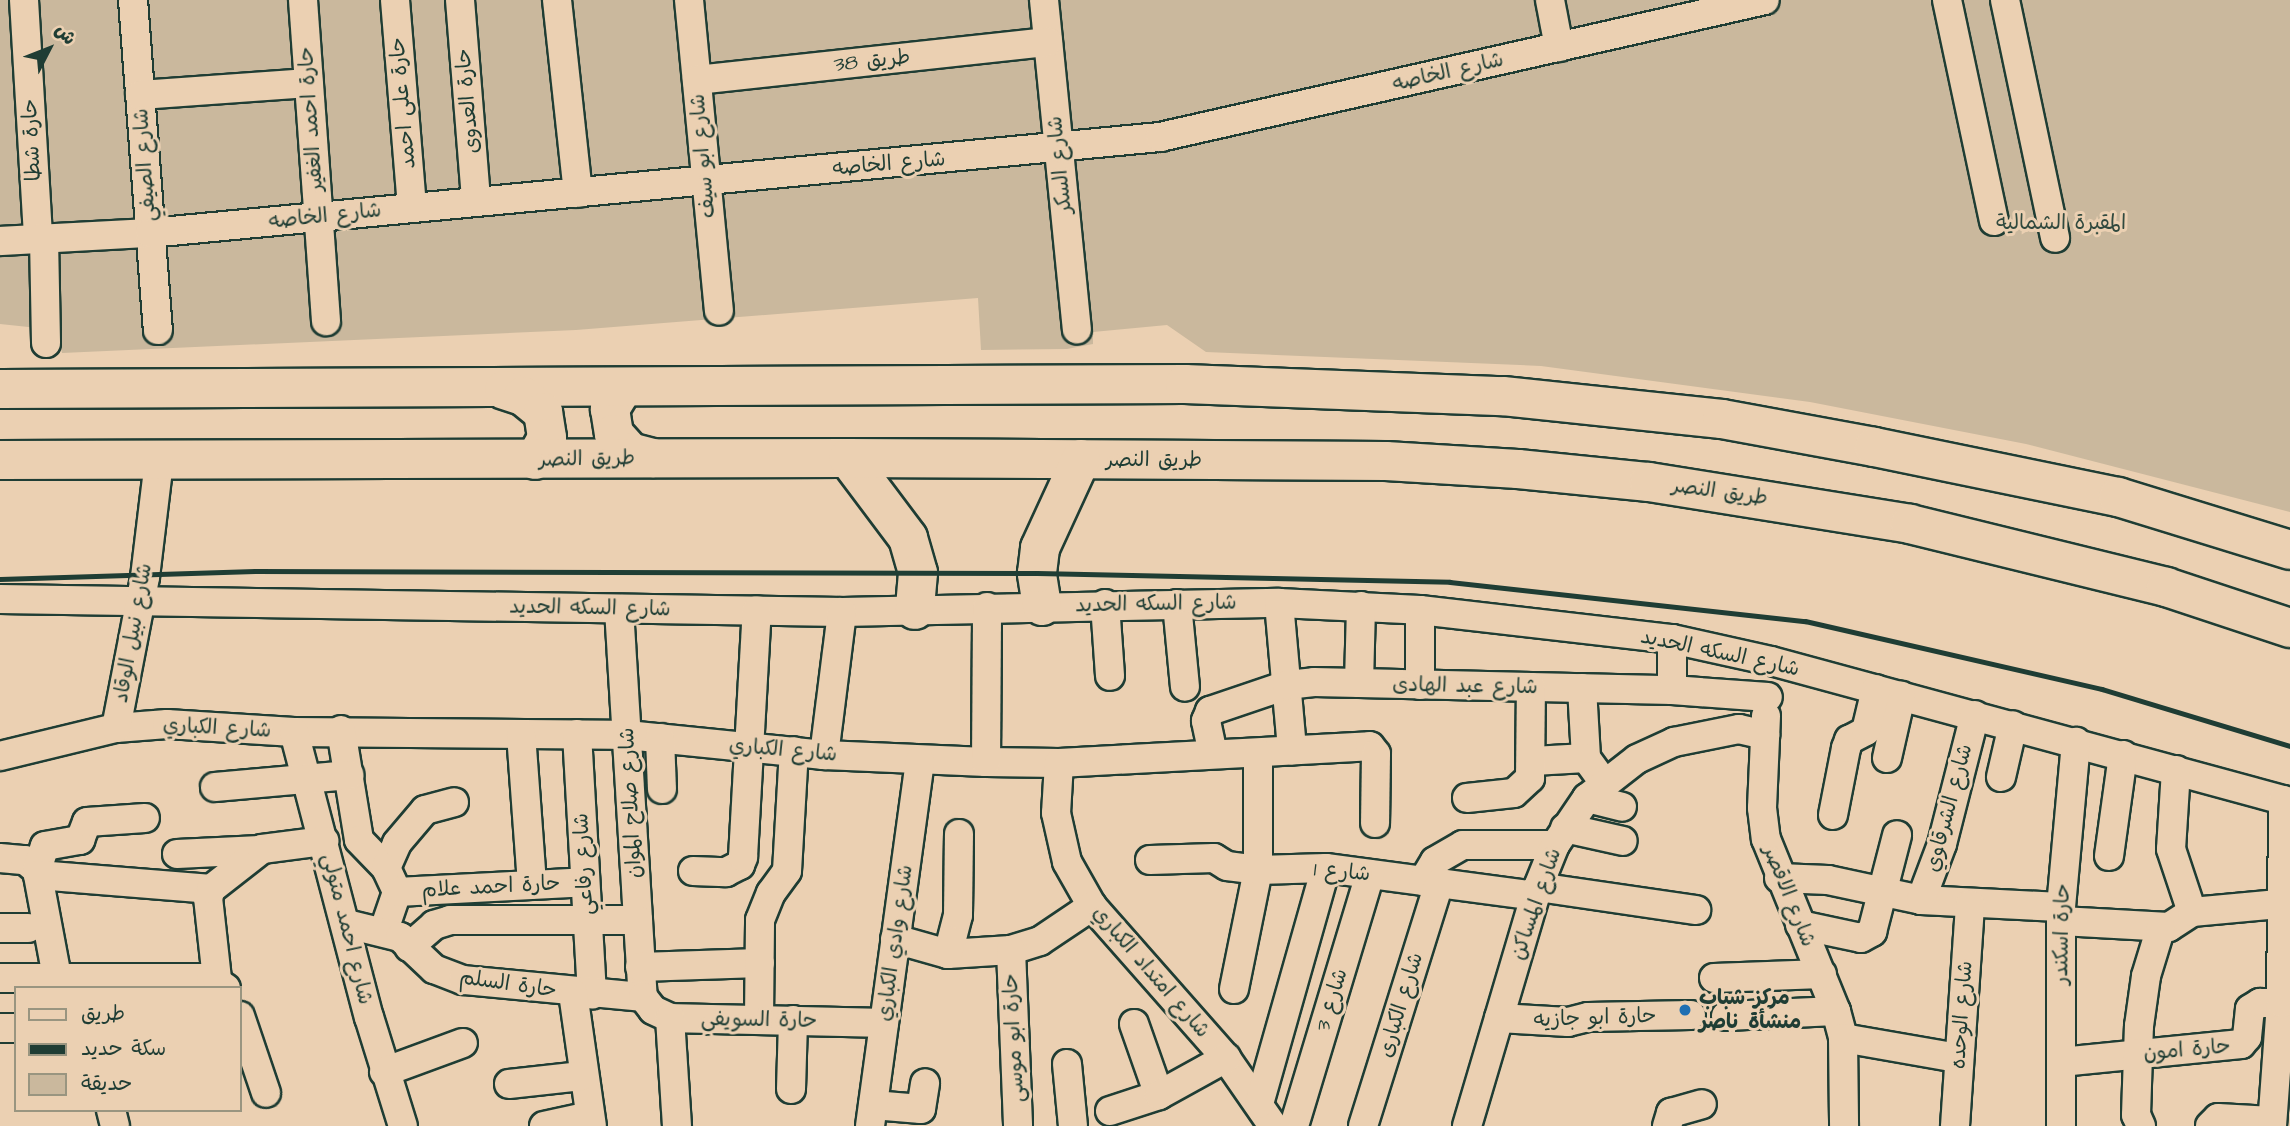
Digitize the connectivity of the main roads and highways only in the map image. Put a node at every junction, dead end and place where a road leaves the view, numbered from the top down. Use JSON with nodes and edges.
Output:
{"nodes":[{"id":1,"x":623,"y":388,"type":"junction"},
{"id":2,"x":0,"y":389,"type":"edge"},
{"id":3,"x":503,"y":390,"type":"junction"},
{"id":4,"x":653,"y":458,"type":"junction"},
{"id":5,"x":848,"y":458,"type":"junction"},
{"id":6,"x":1081,"y":459,"type":"junction"},
{"id":7,"x":0,"y":460,"type":"edge"},
{"id":8,"x":535,"y":460,"type":"junction"},
{"id":9,"x":2290,"y":550,"type":"edge"},
{"id":10,"x":1042,"y":606,"type":"road end"},
{"id":11,"x":915,"y":610,"type":"road end"},
{"id":12,"x":2290,"y":628,"type":"edge"}],
"edges":[{"from":1,"to":3,"type":"highway"},
{"from":1,"to":4,"type":"highway"},
{"from":1,"to":9,"type":"highway"},
{"from":2,"to":3,"type":"highway"},
{"from":3,"to":8,"type":"highway"},
{"from":4,"to":5,"type":"highway","name":"طريق النصر"},
{"from":4,"to":8,"type":"highway","name":"طريق النصر"},
{"from":5,"to":6,"type":"highway","name":"طريق النصر"},
{"from":5,"to":11,"type":"highway"},
{"from":6,"to":10,"type":"highway"},
{"from":6,"to":12,"type":"highway","name":"طريق النصر"},
{"from":7,"to":8,"type":"highway","name":"طريق النصر"}]}
